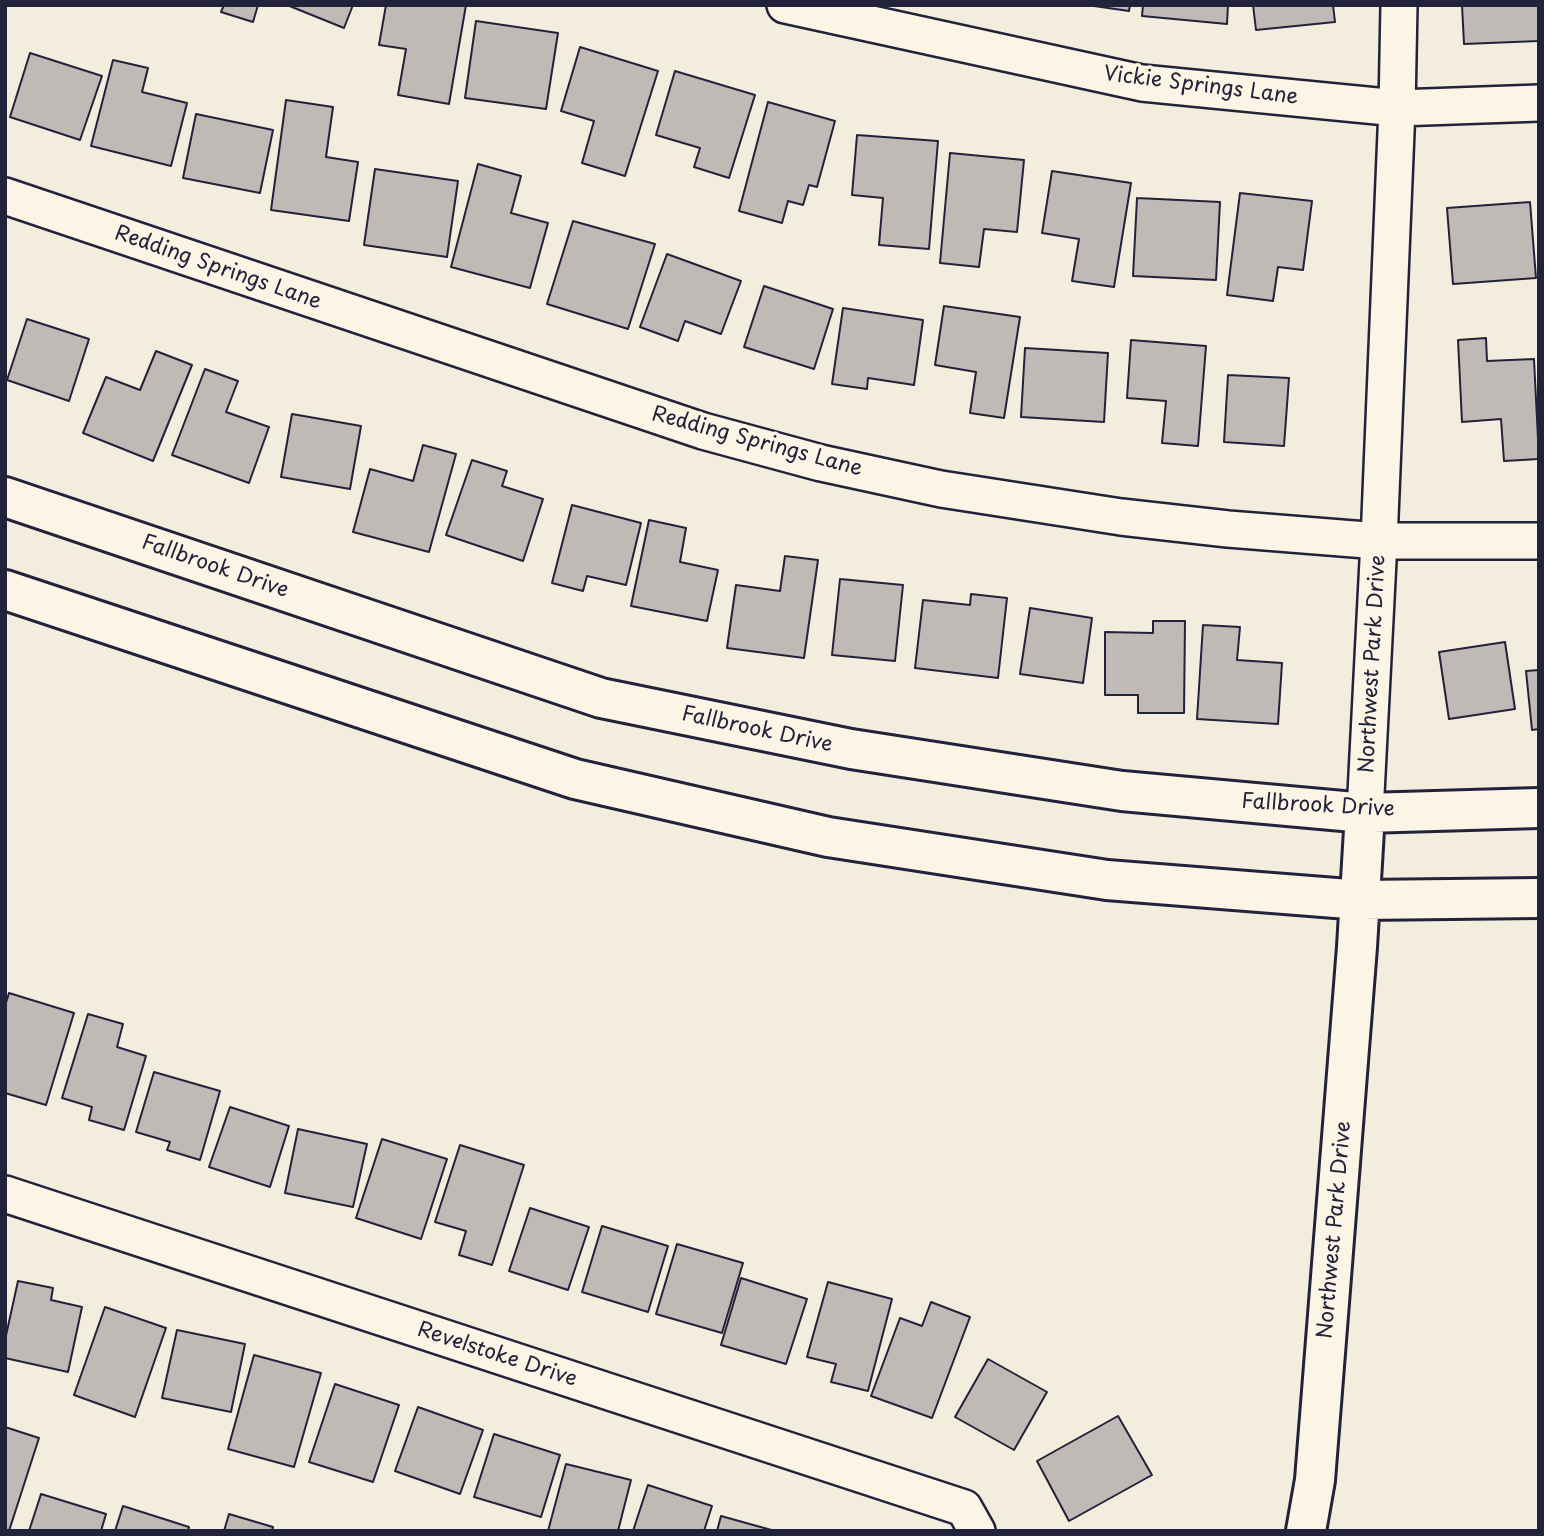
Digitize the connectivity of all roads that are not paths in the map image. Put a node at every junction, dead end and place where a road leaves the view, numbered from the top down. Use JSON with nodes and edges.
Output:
{"nodes":[{"id":1,"x":785,"y":5,"type":"edge"},
{"id":2,"x":1399,"y":5,"type":"edge"},
{"id":3,"x":1539,"y":103,"type":"edge"},
{"id":4,"x":1397,"y":108,"type":"junction"},
{"id":5,"x":5,"y":196,"type":"edge"},
{"id":6,"x":5,"y":497,"type":"edge"},
{"id":7,"x":1379,"y":541,"type":"junction"},
{"id":8,"x":1539,"y":541,"type":"edge"},
{"id":9,"x":5,"y":590,"type":"edge"},
{"id":10,"x":1539,"y":808,"type":"edge"},
{"id":11,"x":1365,"y":813,"type":"junction"},
{"id":12,"x":1539,"y":898,"type":"edge"},
{"id":13,"x":1361,"y":900,"type":"junction"},
{"id":14,"x":5,"y":1194,"type":"edge"},
{"id":15,"x":977,"y":1531,"type":"edge"},
{"id":16,"x":1307,"y":1531,"type":"edge"}],
"edges":[{"from":1,"to":4,"type":"street","name":"Vickie Springs Lane"},
{"from":2,"to":4,"type":"street","name":"Northwest Park Drive"},
{"from":3,"to":4,"type":"street","name":"Vickie Springs Lane"},
{"from":4,"to":7,"type":"street","name":"Northwest Park Drive"},
{"from":5,"to":7,"type":"street","name":"Redding Springs Lane"},
{"from":6,"to":11,"type":"main road","name":"Fallbrook Drive"},
{"from":7,"to":8,"type":"street","name":"Redding Springs Lane"},
{"from":7,"to":11,"type":"street","name":"Northwest Park Drive"},
{"from":9,"to":13,"type":"main road"},
{"from":10,"to":11,"type":"main road","name":"Fallbrook Drive"},
{"from":11,"to":13,"type":"main road","name":"Northwest Park Drive"},
{"from":12,"to":13,"type":"main road"},
{"from":13,"to":16,"type":"main road","name":"Northwest Park Drive"},
{"from":14,"to":15,"type":"street","name":"Revelstoke Drive"}]}
